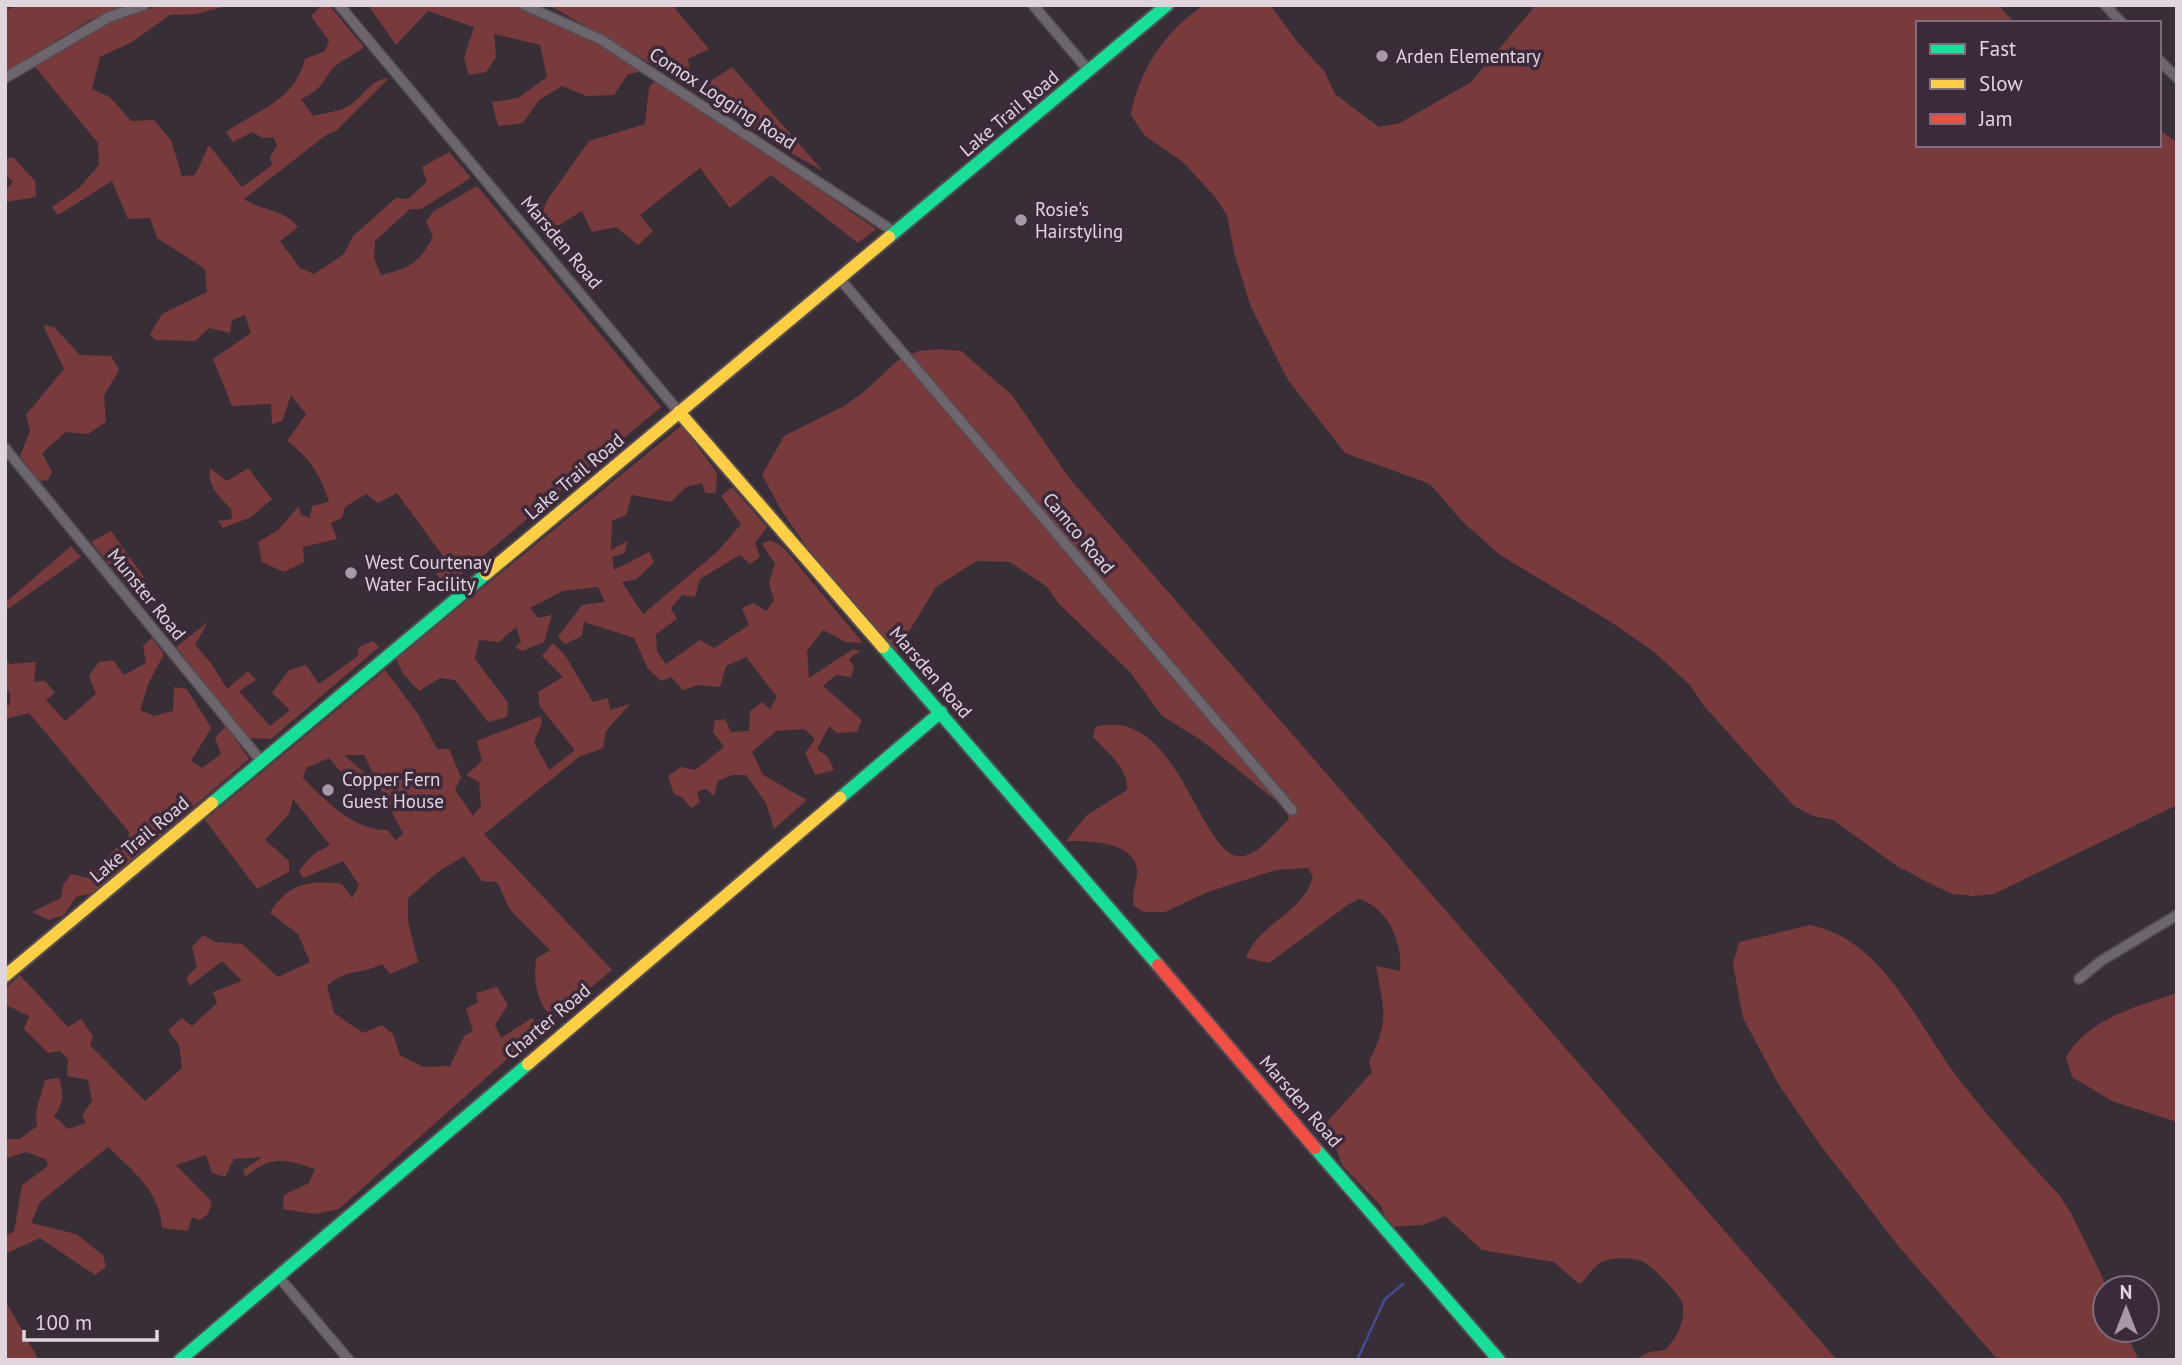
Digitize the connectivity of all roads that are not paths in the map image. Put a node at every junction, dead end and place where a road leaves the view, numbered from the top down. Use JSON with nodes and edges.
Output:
{"nodes":[{"id":1,"x":144,"y":5,"type":"edge"},
{"id":2,"x":339,"y":5,"type":"edge"},
{"id":3,"x":524,"y":5,"type":"edge"},
{"id":4,"x":1033,"y":5,"type":"edge"},
{"id":5,"x":1167,"y":5,"type":"edge"},
{"id":6,"x":2105,"y":5,"type":"edge"},
{"id":7,"x":2120,"y":21,"type":"edge"},
{"id":8,"x":2161,"y":62,"type":"edge"},
{"id":9,"x":1089,"y":71,"type":"junction"},
{"id":10,"x":5,"y":78,"type":"edge"},
{"id":11,"x":2177,"y":78,"type":"edge"},
{"id":12,"x":896,"y":233,"type":"junction"},
{"id":13,"x":839,"y":278,"type":"junction"},
{"id":14,"x":679,"y":412,"type":"junction"},
{"id":15,"x":5,"y":448,"type":"edge"},
{"id":16,"x":941,"y":712,"type":"junction"},
{"id":17,"x":262,"y":762,"type":"junction"},
{"id":18,"x":1292,"y":810,"type":"dead end"},
{"id":19,"x":2177,"y":915,"type":"edge"},
{"id":20,"x":5,"y":976,"type":"edge"},
{"id":21,"x":2079,"y":979,"type":"dead end"},
{"id":22,"x":278,"y":1276,"type":"junction"},
{"id":23,"x":180,"y":1360,"type":"edge"},
{"id":24,"x":349,"y":1360,"type":"edge"},
{"id":25,"x":1499,"y":1360,"type":"edge"}],
"edges":[{"from":1,"to":10,"type":"street"},
{"from":2,"to":14,"type":"street","name":"Marsden Road"},
{"from":3,"to":12,"type":"street","name":"Comox Logging Road"},
{"from":4,"to":9,"type":"street"},
{"from":5,"to":9,"type":"street","name":"Lake Trail Road"},
{"from":6,"to":7,"type":"street"},
{"from":8,"to":11,"type":"street"},
{"from":9,"to":12,"type":"street","name":"Lake Trail Road"},
{"from":12,"to":13,"type":"street","name":"Lake Trail Road"},
{"from":13,"to":14,"type":"street","name":"Lake Trail Road"},
{"from":13,"to":18,"type":"street","name":"Camco Road"},
{"from":14,"to":16,"type":"street","name":"Marsden Road"},
{"from":14,"to":17,"type":"street","name":"Lake Trail Road"},
{"from":15,"to":17,"type":"street","name":"Munster Road"},
{"from":16,"to":22,"type":"street","name":"Charter Road"},
{"from":16,"to":25,"type":"street","name":"Marsden Road"},
{"from":17,"to":20,"type":"street","name":"Lake Trail Road"},
{"from":19,"to":21,"type":"street"},
{"from":22,"to":23,"type":"street","name":"Charter Road"},
{"from":22,"to":24,"type":"street"}]}
